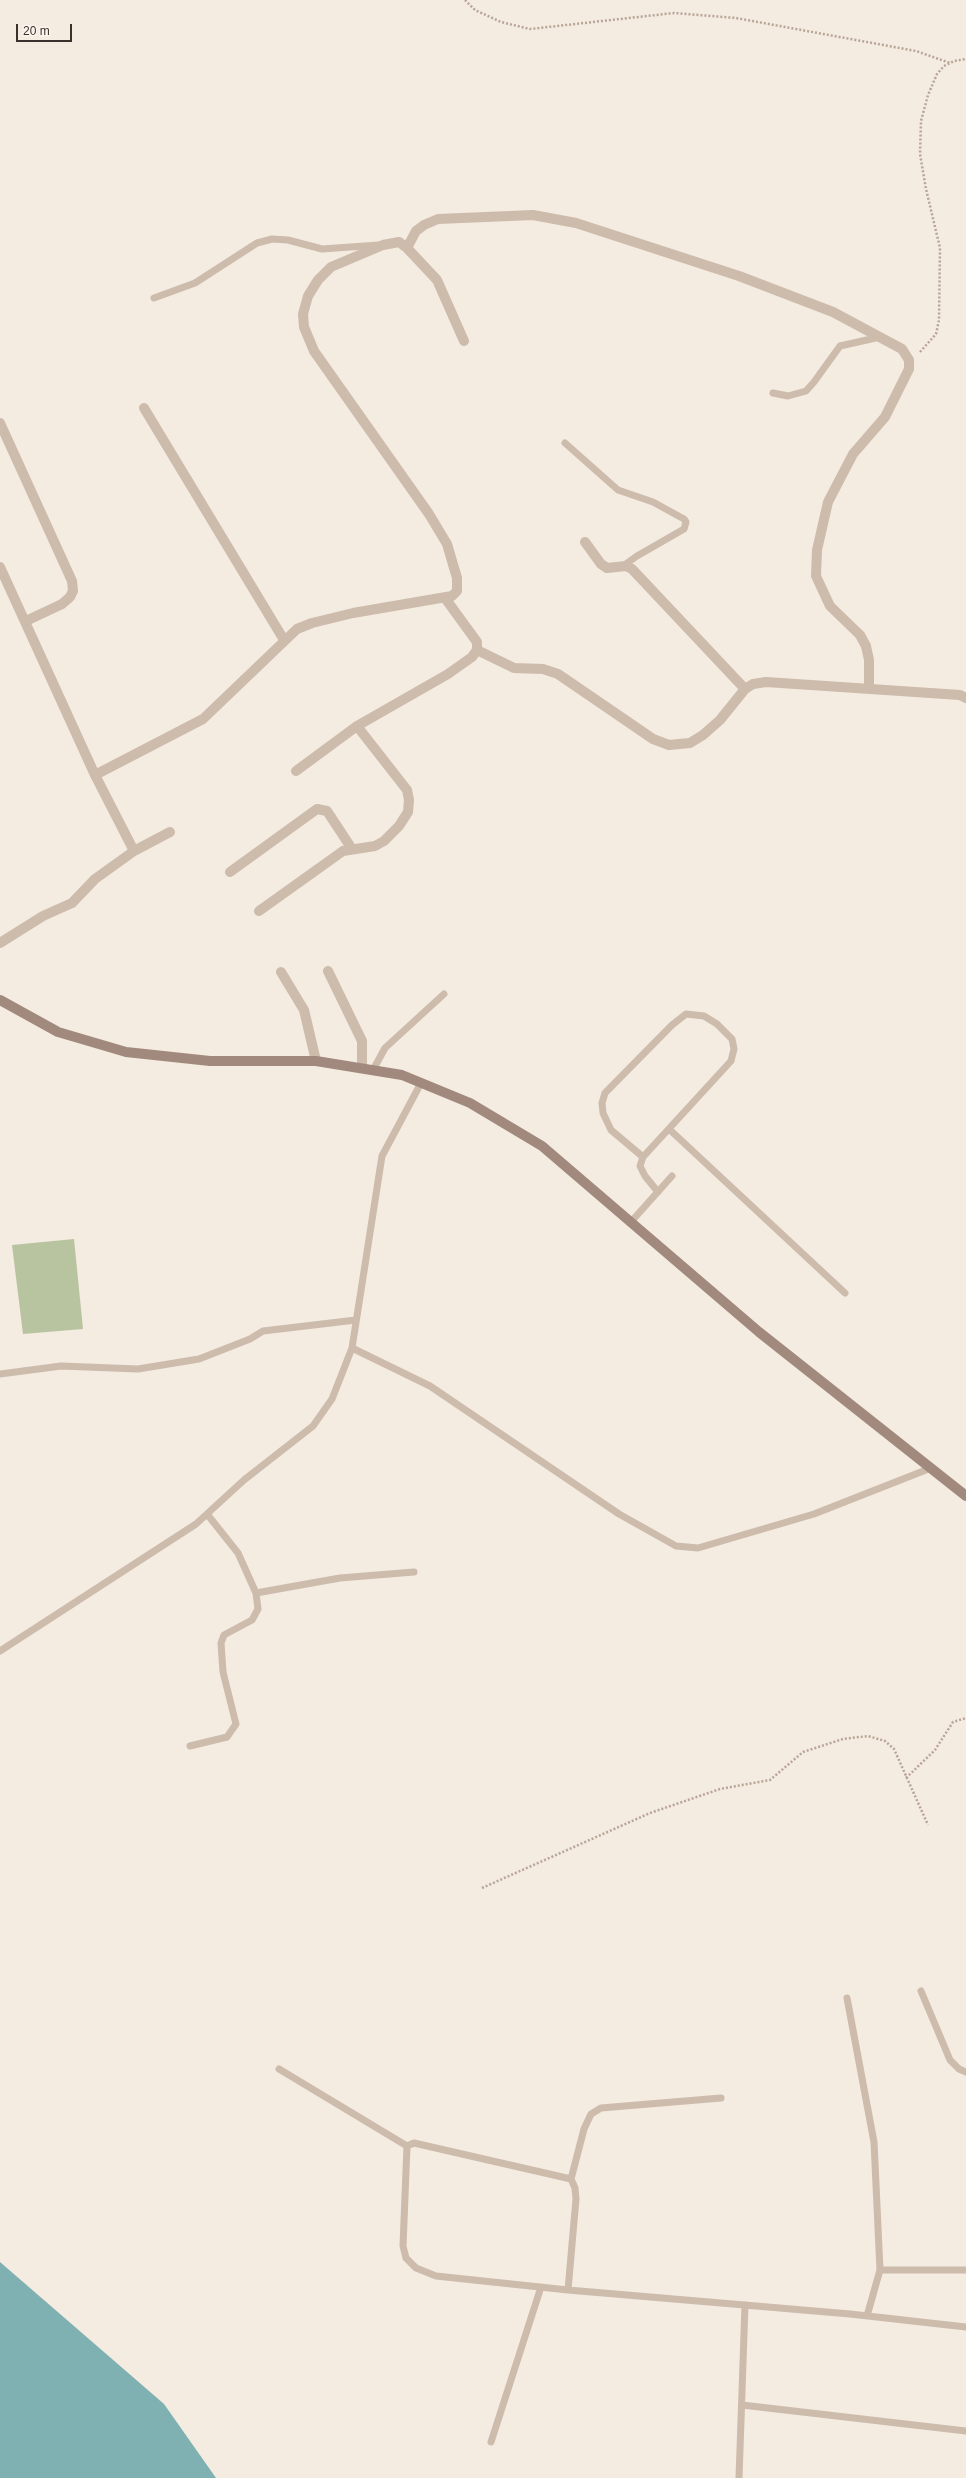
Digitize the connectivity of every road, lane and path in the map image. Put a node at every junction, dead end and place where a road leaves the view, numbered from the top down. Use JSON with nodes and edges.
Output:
{"nodes":[{"id":1,"x":465,"y":0,"type":"edge"},
{"id":2,"x":966,"y":59,"type":"edge"},
{"id":3,"x":950,"y":63,"type":"junction"},
{"id":4,"x":383,"y":245,"type":"junction"},
{"id":5,"x":407,"y":248,"type":"junction"},
{"id":6,"x":154,"y":298,"type":"dead end"},
{"id":7,"x":880,"y":337,"type":"junction"},
{"id":8,"x":464,"y":340,"type":"dead end"},
{"id":9,"x":909,"y":360,"type":"junction"},
{"id":10,"x":773,"y":393,"type":"dead end"},
{"id":11,"x":144,"y":408,"type":"dead end"},
{"id":12,"x":0,"y":423,"type":"edge"},
{"id":13,"x":565,"y":442,"type":"dead end"},
{"id":14,"x":586,"y":542,"type":"dead end"},
{"id":15,"x":623,"y":566,"type":"junction"},
{"id":16,"x":0,"y":567,"type":"edge"},
{"id":17,"x":445,"y":598,"type":"junction"},
{"id":18,"x":26,"y":621,"type":"junction"},
{"id":19,"x":284,"y":640,"type":"junction"},
{"id":20,"x":477,"y":650,"type":"junction"},
{"id":21,"x":745,"y":689,"type":"junction"},
{"id":22,"x":869,"y":689,"type":"junction"},
{"id":23,"x":966,"y":698,"type":"edge"},
{"id":24,"x":357,"y":726,"type":"junction"},
{"id":25,"x":296,"y":771,"type":"dead end"},
{"id":26,"x":95,"y":775,"type":"junction"},
{"id":27,"x":170,"y":832,"type":"dead end"},
{"id":28,"x":352,"y":849,"type":"junction"},
{"id":29,"x":134,"y":851,"type":"junction"},
{"id":30,"x":230,"y":872,"type":"dead end"},
{"id":31,"x":259,"y":911,"type":"dead end"},
{"id":32,"x":0,"y":943,"type":"edge"},
{"id":33,"x":328,"y":971,"type":"dead end"},
{"id":34,"x":281,"y":972,"type":"dead end"},
{"id":35,"x":444,"y":994,"type":"dead end"},
{"id":36,"x":0,"y":1000,"type":"edge"},
{"id":37,"x":316,"y":1061,"type":"junction"},
{"id":38,"x":362,"y":1068,"type":"junction"},
{"id":39,"x":373,"y":1070,"type":"junction"},
{"id":40,"x":420,"y":1082,"type":"junction"},
{"id":41,"x":669,"y":1129,"type":"junction"},
{"id":42,"x":643,"y":1157,"type":"junction"},
{"id":43,"x":672,"y":1176,"type":"dead end"},
{"id":44,"x":658,"y":1192,"type":"junction"},
{"id":45,"x":630,"y":1223,"type":"junction"},
{"id":46,"x":846,"y":1293,"type":"dead end"},
{"id":47,"x":356,"y":1320,"type":"junction"},
{"id":48,"x":352,"y":1348,"type":"junction"},
{"id":49,"x":0,"y":1374,"type":"edge"},
{"id":50,"x":931,"y":1468,"type":"junction"},
{"id":51,"x":966,"y":1496,"type":"edge"},
{"id":52,"x":207,"y":1514,"type":"junction"},
{"id":53,"x":414,"y":1572,"type":"dead end"},
{"id":54,"x":256,"y":1593,"type":"junction"},
{"id":55,"x":0,"y":1651,"type":"edge"},
{"id":56,"x":966,"y":1718,"type":"edge"},
{"id":57,"x":190,"y":1746,"type":"dead end"},
{"id":58,"x":906,"y":1778,"type":"junction"},
{"id":59,"x":928,"y":1825,"type":"dead end"},
{"id":60,"x":482,"y":1888,"type":"dead end"},
{"id":61,"x":921,"y":1991,"type":"dead end"},
{"id":62,"x":847,"y":1998,"type":"dead end"},
{"id":63,"x":279,"y":2069,"type":"dead end"},
{"id":64,"x":966,"y":2072,"type":"edge"},
{"id":65,"x":721,"y":2098,"type":"dead end"},
{"id":66,"x":407,"y":2146,"type":"junction"},
{"id":67,"x":571,"y":2179,"type":"junction"},
{"id":68,"x":880,"y":2270,"type":"junction"},
{"id":69,"x":966,"y":2270,"type":"edge"},
{"id":70,"x":541,"y":2287,"type":"junction"},
{"id":71,"x":568,"y":2290,"type":"junction"},
{"id":72,"x":745,"y":2305,"type":"junction"},
{"id":73,"x":867,"y":2316,"type":"junction"},
{"id":74,"x":966,"y":2327,"type":"edge"},
{"id":75,"x":742,"y":2405,"type":"junction"},
{"id":76,"x":966,"y":2431,"type":"edge"},
{"id":77,"x":491,"y":2442,"type":"dead end"},
{"id":78,"x":739,"y":2478,"type":"edge"}],
"edges":[{"from":1,"to":3,"type":"path"},
{"from":2,"to":3,"type":"path"},
{"from":3,"to":9,"type":"path"},
{"from":4,"to":5,"type":"street"},
{"from":4,"to":6,"type":"lane"},
{"from":4,"to":17,"type":"street"},
{"from":5,"to":7,"type":"street"},
{"from":5,"to":8,"type":"street"},
{"from":7,"to":9,"type":"street"},
{"from":7,"to":10,"type":"lane"},
{"from":9,"to":22,"type":"street"},
{"from":11,"to":19,"type":"street"},
{"from":12,"to":18,"type":"street"},
{"from":13,"to":15,"type":"lane"},
{"from":14,"to":15,"type":"street"},
{"from":15,"to":21,"type":"street"},
{"from":16,"to":18,"type":"street"},
{"from":17,"to":19,"type":"street"},
{"from":17,"to":20,"type":"street"},
{"from":18,"to":26,"type":"street"},
{"from":19,"to":26,"type":"street"},
{"from":20,"to":21,"type":"street"},
{"from":20,"to":24,"type":"street"},
{"from":21,"to":22,"type":"street"},
{"from":22,"to":23,"type":"street"},
{"from":24,"to":25,"type":"street"},
{"from":24,"to":28,"type":"street"},
{"from":26,"to":29,"type":"street"},
{"from":27,"to":29,"type":"street"},
{"from":28,"to":30,"type":"street"},
{"from":28,"to":31,"type":"street"},
{"from":29,"to":32,"type":"street"},
{"from":33,"to":38,"type":"street"},
{"from":34,"to":37,"type":"street"},
{"from":35,"to":39,"type":"lane"},
{"from":36,"to":37,"type":"main road"},
{"from":37,"to":38,"type":"main road"},
{"from":38,"to":39,"type":"main road"},
{"from":39,"to":40,"type":"main road"},
{"from":40,"to":45,"type":"main road"},
{"from":40,"to":47,"type":"lane"},
{"from":41,"to":42,"type":"lane"},
{"from":41,"to":42,"type":"lane"},
{"from":41,"to":46,"type":"lane"},
{"from":42,"to":44,"type":"lane"},
{"from":43,"to":44,"type":"lane"},
{"from":44,"to":45,"type":"lane"},
{"from":45,"to":50,"type":"main road"},
{"from":47,"to":48,"type":"lane"},
{"from":47,"to":49,"type":"lane"},
{"from":48,"to":50,"type":"lane"},
{"from":48,"to":52,"type":"lane"},
{"from":50,"to":51,"type":"main road"},
{"from":52,"to":54,"type":"lane"},
{"from":52,"to":55,"type":"lane"},
{"from":53,"to":54,"type":"lane"},
{"from":54,"to":57,"type":"lane"},
{"from":56,"to":58,"type":"path"},
{"from":58,"to":59,"type":"path"},
{"from":58,"to":60,"type":"path"},
{"from":61,"to":64,"type":"lane"},
{"from":62,"to":68,"type":"lane"},
{"from":63,"to":66,"type":"lane"},
{"from":65,"to":67,"type":"lane"},
{"from":66,"to":67,"type":"lane"},
{"from":66,"to":70,"type":"lane"},
{"from":67,"to":71,"type":"lane"},
{"from":68,"to":69,"type":"lane"},
{"from":68,"to":73,"type":"lane"},
{"from":70,"to":71,"type":"lane"},
{"from":70,"to":77,"type":"lane"},
{"from":71,"to":72,"type":"lane"},
{"from":72,"to":73,"type":"lane"},
{"from":72,"to":75,"type":"lane"},
{"from":73,"to":74,"type":"lane"},
{"from":75,"to":76,"type":"lane"},
{"from":75,"to":78,"type":"lane"}]}
